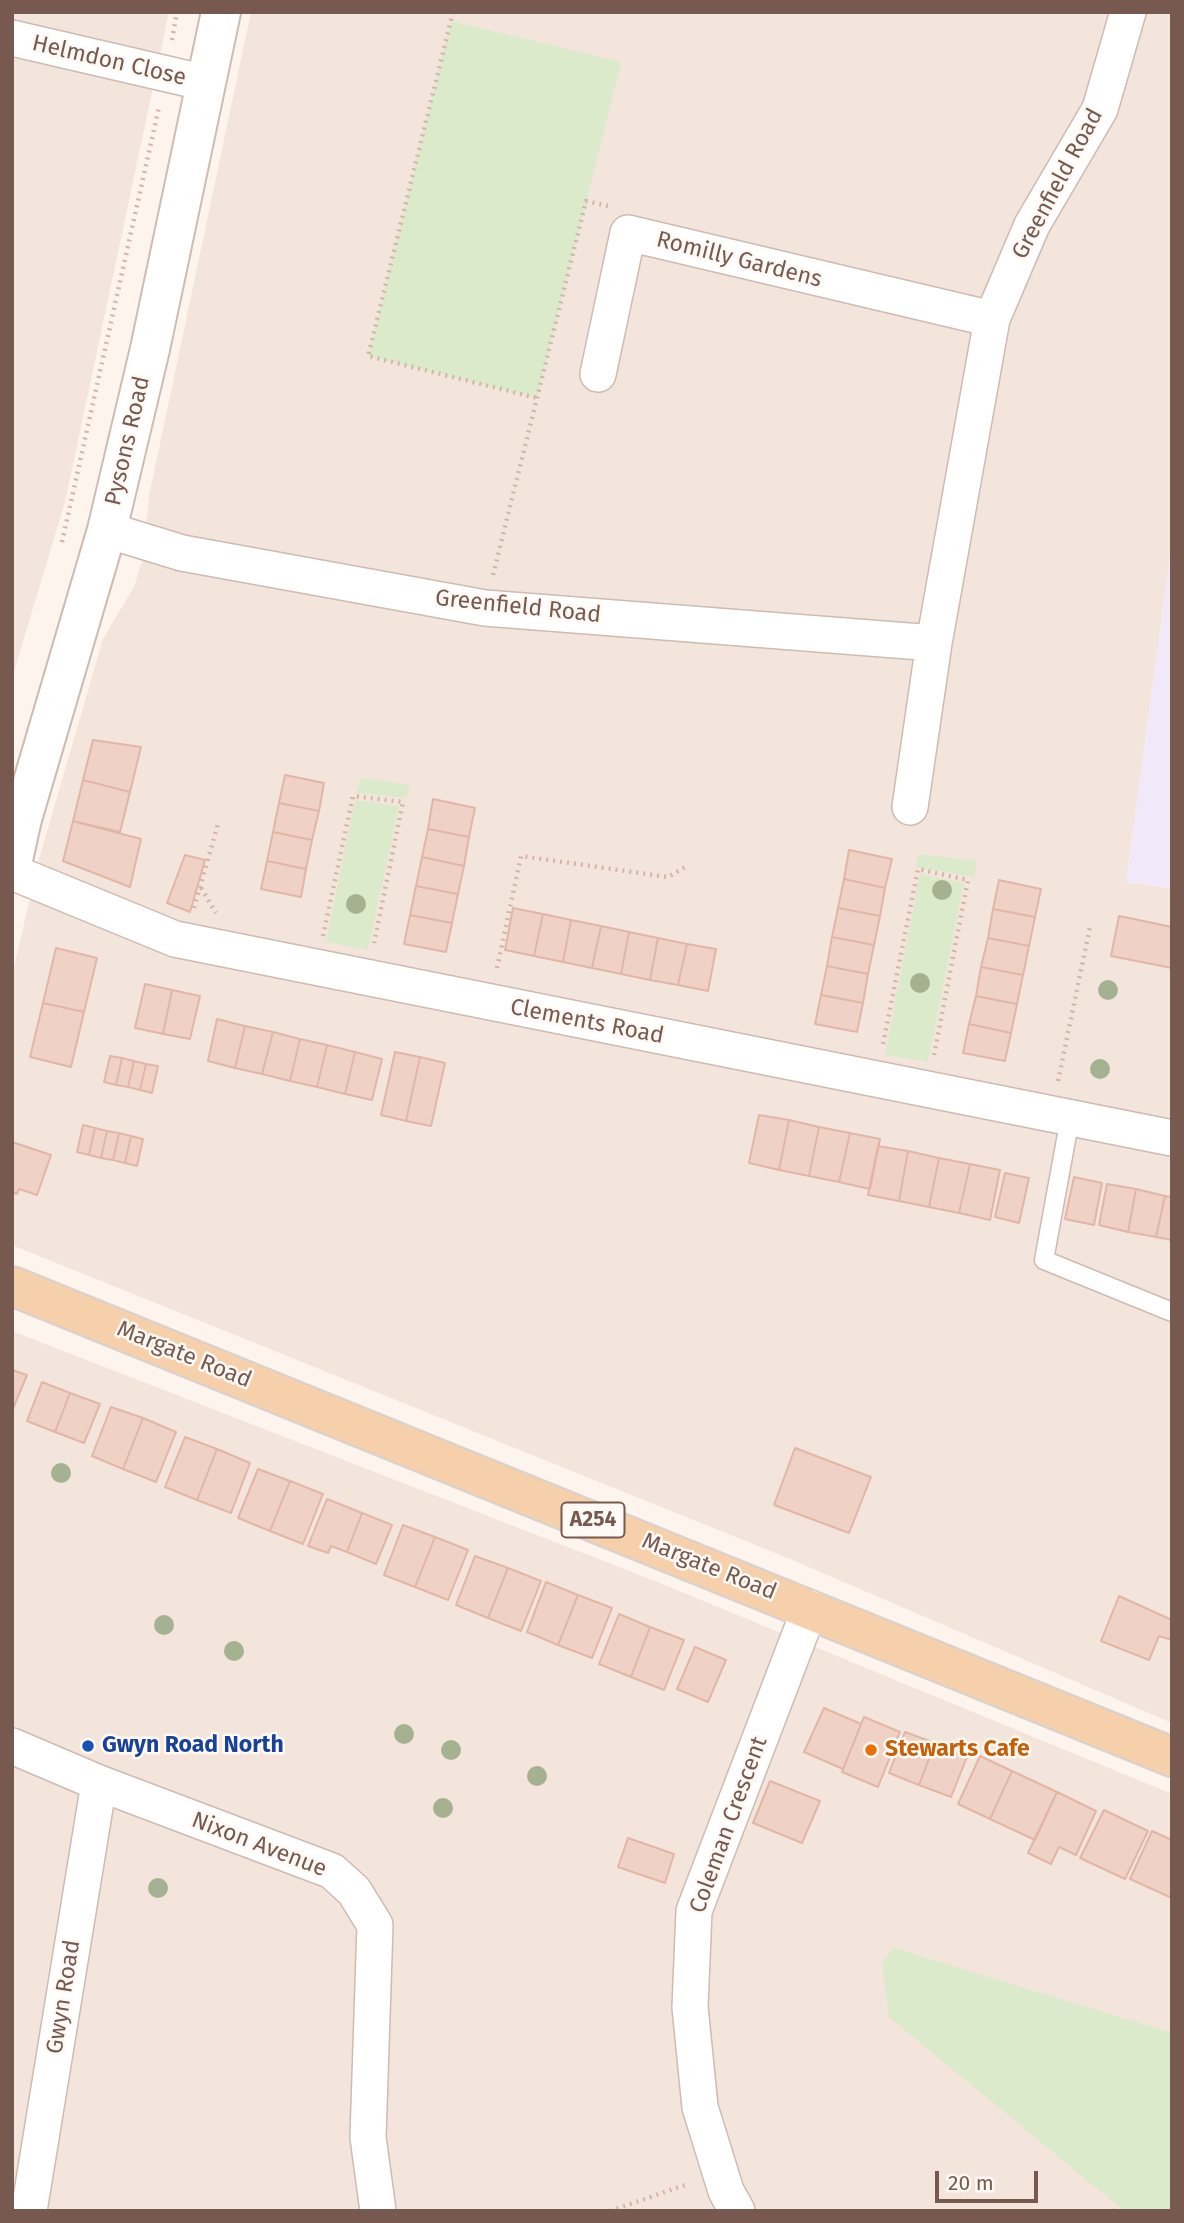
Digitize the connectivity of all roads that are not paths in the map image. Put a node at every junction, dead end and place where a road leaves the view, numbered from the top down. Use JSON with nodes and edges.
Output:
{"nodes":[{"id":1,"x":221,"y":12,"type":"edge"},
{"id":2,"x":1128,"y":12,"type":"edge"},
{"id":3,"x":12,"y":38,"type":"edge"},
{"id":4,"x":205,"y":83,"type":"junction"},
{"id":5,"x":992,"y":319,"type":"junction"},
{"id":6,"x":598,"y":374,"type":"dead end"},
{"id":7,"x":107,"y":530,"type":"junction"},
{"id":8,"x":934,"y":643,"type":"junction"},
{"id":9,"x":910,"y":807,"type":"dead end"},
{"id":10,"x":12,"y":864,"type":"edge"},
{"id":11,"x":12,"y":873,"type":"edge"},
{"id":12,"x":1060,"y":1116,"type":"junction"},
{"id":13,"x":1172,"y":1138,"type":"edge"},
{"id":14,"x":12,"y":1286,"type":"edge"},
{"id":15,"x":1172,"y":1312,"type":"edge"},
{"id":16,"x":810,"y":1608,"type":"junction"},
{"id":17,"x":12,"y":1746,"type":"edge"},
{"id":18,"x":1170,"y":1751,"type":"edge"},
{"id":19,"x":99,"y":1783,"type":"junction"},
{"id":20,"x":29,"y":2211,"type":"edge"},
{"id":21,"x":378,"y":2211,"type":"edge"},
{"id":22,"x":737,"y":2211,"type":"edge"}],
"edges":[{"from":1,"to":4,"type":"street","name":"Pysons Road"},
{"from":2,"to":5,"type":"street","name":"Greenfield Road"},
{"from":3,"to":4,"type":"street","name":"Helmdon Close"},
{"from":4,"to":7,"type":"street","name":"Pysons Road"},
{"from":5,"to":6,"type":"street","name":"Romilly Gardens"},
{"from":5,"to":8,"type":"street","name":"Greenfield Road"},
{"from":7,"to":8,"type":"street","name":"Greenfield Road"},
{"from":7,"to":10,"type":"street","name":"Pysons Road"},
{"from":8,"to":9,"type":"street","name":"Greenfield Road"},
{"from":11,"to":12,"type":"street","name":"Clements Road"},
{"from":12,"to":13,"type":"street","name":"Clements Road"},
{"from":12,"to":15,"type":"lane"},
{"from":14,"to":16,"type":"main road","name":"Margate Road","number":"A254"},
{"from":16,"to":18,"type":"main road","name":"Margate Road","number":"A254"},
{"from":16,"to":22,"type":"street","name":"Coleman Crescent"},
{"from":17,"to":19,"type":"street","name":"Nixon Avenue"},
{"from":19,"to":20,"type":"street","name":"Gwyn Road"},
{"from":19,"to":21,"type":"street","name":"Nixon Avenue"}]}
